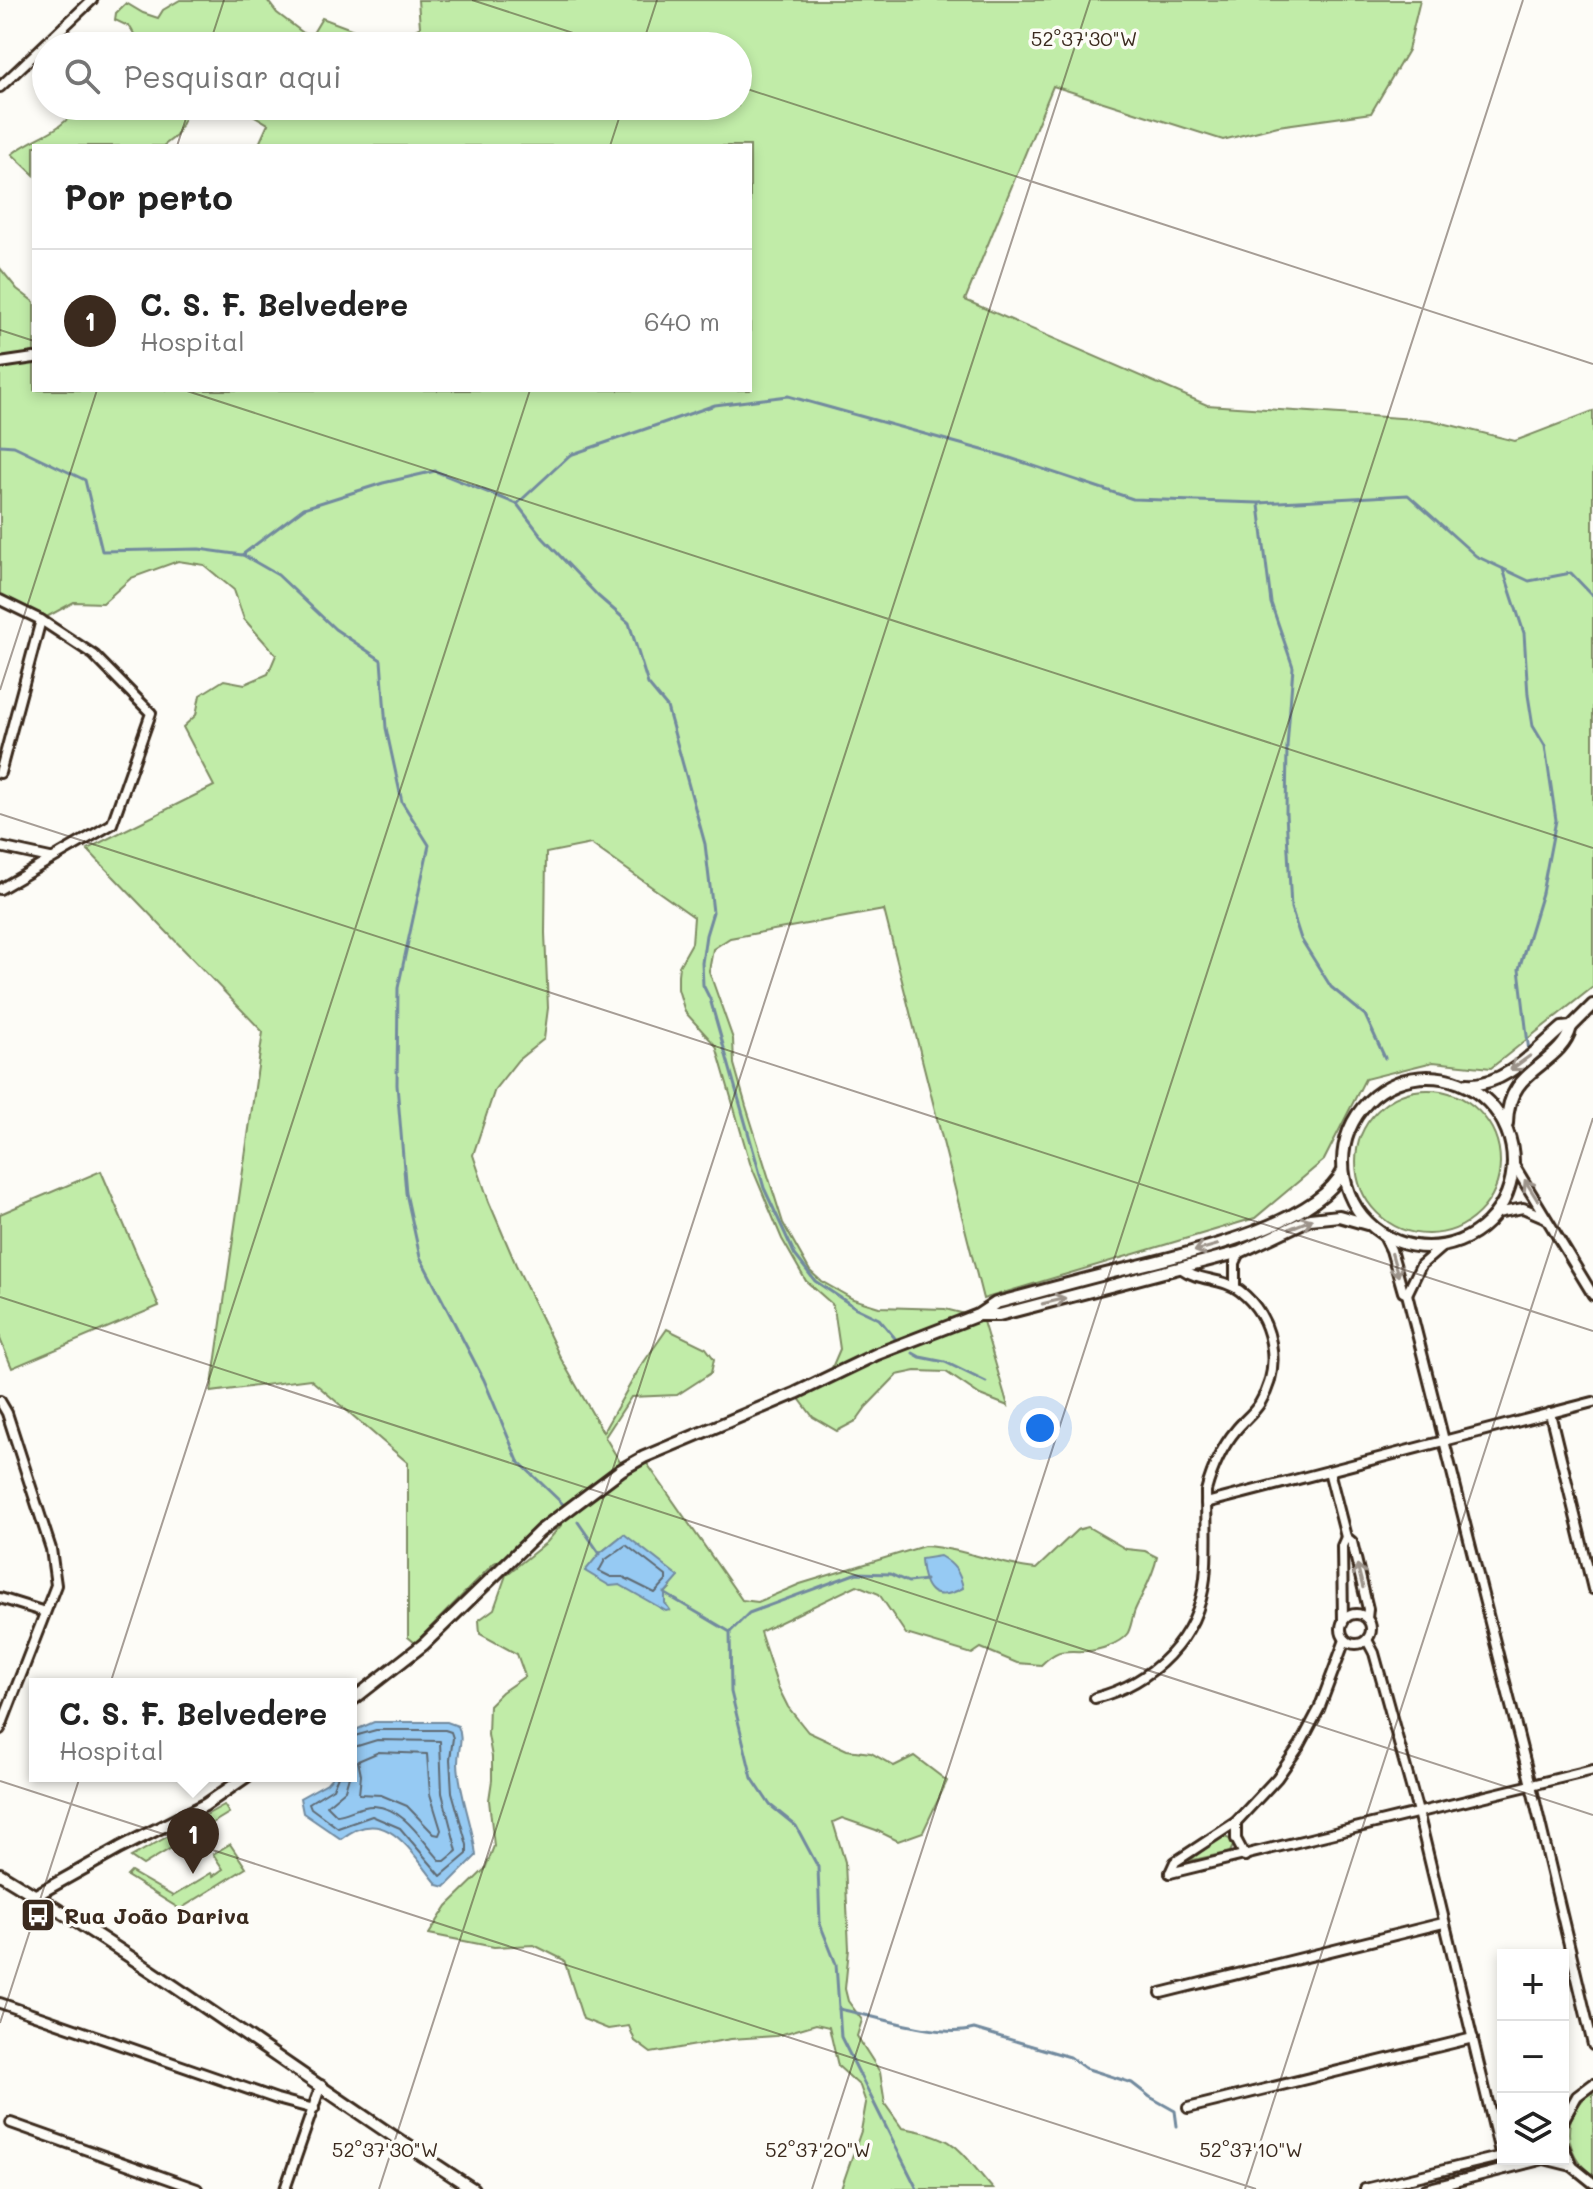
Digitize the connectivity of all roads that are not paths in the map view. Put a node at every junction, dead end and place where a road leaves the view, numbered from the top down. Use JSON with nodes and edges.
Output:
{"nodes":[{"id":1,"x":92,"y":0,"type":"edge"},
{"id":2,"x":58,"y":32,"type":"edge"},
{"id":3,"x":32,"y":57,"type":"edge"},
{"id":4,"x":0,"y":87,"type":"edge"},
{"id":5,"x":32,"y":358,"type":"edge"},
{"id":6,"x":0,"y":363,"type":"edge"},
{"id":7,"x":0,"y":600,"type":"edge"},
{"id":8,"x":41,"y":620,"type":"junction"},
{"id":9,"x":0,"y":773,"type":"edge"},
{"id":10,"x":0,"y":847,"type":"edge"},
{"id":11,"x":50,"y":858,"type":"junction"},
{"id":12,"x":0,"y":889,"type":"edge"},
{"id":13,"x":1593,"y":1005,"type":"edge"},
{"id":14,"x":1571,"y":1027,"type":"junction"},
{"id":15,"x":1462,"y":1084,"type":"junction"},
{"id":16,"x":1507,"y":1128,"type":"junction"},
{"id":17,"x":1514,"y":1165,"type":"junction"},
{"id":18,"x":1343,"y":1171,"type":"junction"},
{"id":19,"x":1497,"y":1213,"type":"junction"},
{"id":20,"x":1544,"y":1217,"type":"junction"},
{"id":21,"x":1373,"y":1226,"type":"junction"},
{"id":22,"x":1383,"y":1234,"type":"junction"},
{"id":23,"x":1444,"y":1245,"type":"junction"},
{"id":24,"x":1240,"y":1252,"type":"junction"},
{"id":25,"x":1182,"y":1269,"type":"junction"},
{"id":26,"x":1235,"y":1287,"type":"junction"},
{"id":27,"x":1407,"y":1294,"type":"junction"},
{"id":28,"x":1593,"y":1295,"type":"edge"},
{"id":29,"x":978,"y":1315,"type":"junction"},
{"id":30,"x":0,"y":1401,"type":"edge"},
{"id":31,"x":1593,"y":1402,"type":"edge"},
{"id":32,"x":1550,"y":1413,"type":"junction"},
{"id":33,"x":1444,"y":1442,"type":"junction"},
{"id":34,"x":1329,"y":1471,"type":"junction"},
{"id":35,"x":1206,"y":1503,"type":"junction"},
{"id":36,"x":1346,"y":1537,"type":"junction"},
{"id":37,"x":1593,"y":1589,"type":"edge"},
{"id":38,"x":0,"y":1598,"type":"edge"},
{"id":39,"x":45,"y":1612,"type":"junction"},
{"id":40,"x":1367,"y":1618,"type":"junction"},
{"id":41,"x":1343,"y":1622,"type":"junction"},
{"id":42,"x":1345,"y":1640,"type":"junction"},
{"id":43,"x":1367,"y":1640,"type":"junction"},
{"id":44,"x":357,"y":1696,"type":"edge"},
{"id":45,"x":1095,"y":1698,"type":"dead end"},
{"id":46,"x":0,"y":1729,"type":"edge"},
{"id":47,"x":1593,"y":1770,"type":"edge"},
{"id":48,"x":238,"y":1782,"type":"edge"},
{"id":49,"x":1531,"y":1785,"type":"junction"},
{"id":50,"x":1418,"y":1812,"type":"junction"},
{"id":51,"x":1236,"y":1822,"type":"junction"},
{"id":52,"x":1245,"y":1856,"type":"junction"},
{"id":53,"x":0,"y":1874,"type":"edge"},
{"id":54,"x":36,"y":1895,"type":"junction"},
{"id":55,"x":1443,"y":1923,"type":"junction"},
{"id":56,"x":1161,"y":1993,"type":"dead end"},
{"id":57,"x":0,"y":2003,"type":"edge"},
{"id":58,"x":1473,"y":2038,"type":"junction"},
{"id":59,"x":1593,"y":2045,"type":"edge"},
{"id":60,"x":1593,"y":2084,"type":"edge"},
{"id":61,"x":321,"y":2085,"type":"junction"},
{"id":62,"x":1188,"y":2108,"type":"dead end"},
{"id":63,"x":314,"y":2109,"type":"junction"},
{"id":64,"x":1569,"y":2110,"type":"edge"},
{"id":65,"x":11,"y":2123,"type":"dead end"},
{"id":66,"x":1497,"y":2132,"type":"edge"},
{"id":67,"x":1497,"y":2157,"type":"edge"},
{"id":68,"x":1569,"y":2159,"type":"edge"},
{"id":69,"x":1504,"y":2165,"type":"edge"},
{"id":70,"x":1572,"y":2166,"type":"junction"},
{"id":71,"x":1504,"y":2169,"type":"junction"},
{"id":72,"x":1593,"y":2183,"type":"edge"},
{"id":73,"x":197,"y":2189,"type":"edge"},
{"id":74,"x":285,"y":2189,"type":"edge"},
{"id":75,"x":473,"y":2189,"type":"edge"},
{"id":76,"x":1365,"y":2189,"type":"edge"},
{"id":77,"x":1426,"y":2189,"type":"edge"}],
"edges":[{"from":1,"to":2,"type":"street"},
{"from":3,"to":4,"type":"street"},
{"from":5,"to":6,"type":"street"},
{"from":7,"to":8,"type":"street"},
{"from":8,"to":9,"type":"street"},
{"from":8,"to":11,"type":"street"},
{"from":10,"to":11,"type":"street"},
{"from":11,"to":12,"type":"street"},
{"from":13,"to":14,"type":"street"},
{"from":14,"to":15,"type":"street","one_way":true},
{"from":14,"to":16,"type":"street"},
{"from":15,"to":16,"type":"street"},
{"from":15,"to":18,"type":"street"},
{"from":16,"to":17,"type":"street"},
{"from":17,"to":19,"type":"street"},
{"from":20,"to":17,"type":"street","one_way":true},
{"from":18,"to":21,"type":"street"},
{"from":18,"to":29,"type":"street","one_way":true},
{"from":19,"to":20,"type":"street"},
{"from":19,"to":23,"type":"street"},
{"from":20,"to":28,"type":"street"},
{"from":21,"to":22,"type":"street"},
{"from":24,"to":21,"type":"street","one_way":true},
{"from":22,"to":23,"type":"street"},
{"from":22,"to":27,"type":"street","one_way":true},
{"from":23,"to":27,"type":"street"},
{"from":24,"to":25,"type":"street"},
{"from":24,"to":26,"type":"street"},
{"from":25,"to":26,"type":"street"},
{"from":29,"to":25,"type":"street","one_way":true},
{"from":26,"to":35,"type":"street"},
{"from":27,"to":33,"type":"street"},
{"from":29,"to":44,"type":"street"},
{"from":30,"to":39,"type":"street"},
{"from":31,"to":32,"type":"street"},
{"from":32,"to":33,"type":"street"},
{"from":32,"to":37,"type":"street"},
{"from":33,"to":34,"type":"street"},
{"from":33,"to":49,"type":"street"},
{"from":34,"to":35,"type":"street"},
{"from":34,"to":36,"type":"street"},
{"from":35,"to":45,"type":"street"},
{"from":40,"to":36,"type":"street","one_way":true},
{"from":36,"to":41,"type":"street"},
{"from":38,"to":39,"type":"street"},
{"from":39,"to":46,"type":"street"},
{"from":40,"to":41,"type":"street"},
{"from":40,"to":43,"type":"street"},
{"from":41,"to":42,"type":"street"},
{"from":42,"to":43,"type":"street"},
{"from":42,"to":51,"type":"street"},
{"from":43,"to":50,"type":"street"},
{"from":47,"to":49,"type":"street"},
{"from":48,"to":54,"type":"street"},
{"from":49,"to":50,"type":"street"},
{"from":49,"to":59,"type":"street"},
{"from":50,"to":52,"type":"street"},
{"from":50,"to":55,"type":"street"},
{"from":51,"to":52,"type":"street"},
{"from":51,"to":52,"type":"street"},
{"from":53,"to":54,"type":"street"},
{"from":54,"to":61,"type":"street"},
{"from":55,"to":56,"type":"street"},
{"from":55,"to":58,"type":"street"},
{"from":57,"to":63,"type":"street"},
{"from":58,"to":62,"type":"street"},
{"from":58,"to":66,"type":"street"},
{"from":60,"to":64,"type":"street"},
{"from":61,"to":63,"type":"street"},
{"from":61,"to":75,"type":"street"},
{"from":63,"to":74,"type":"street"},
{"from":65,"to":73,"type":"street"},
{"from":67,"to":76,"type":"street"},
{"from":68,"to":70,"type":"street"},
{"from":69,"to":71,"type":"street"},
{"from":70,"to":71,"type":"street"},
{"from":70,"to":72,"type":"street"},
{"from":71,"to":77,"type":"street"}]}
